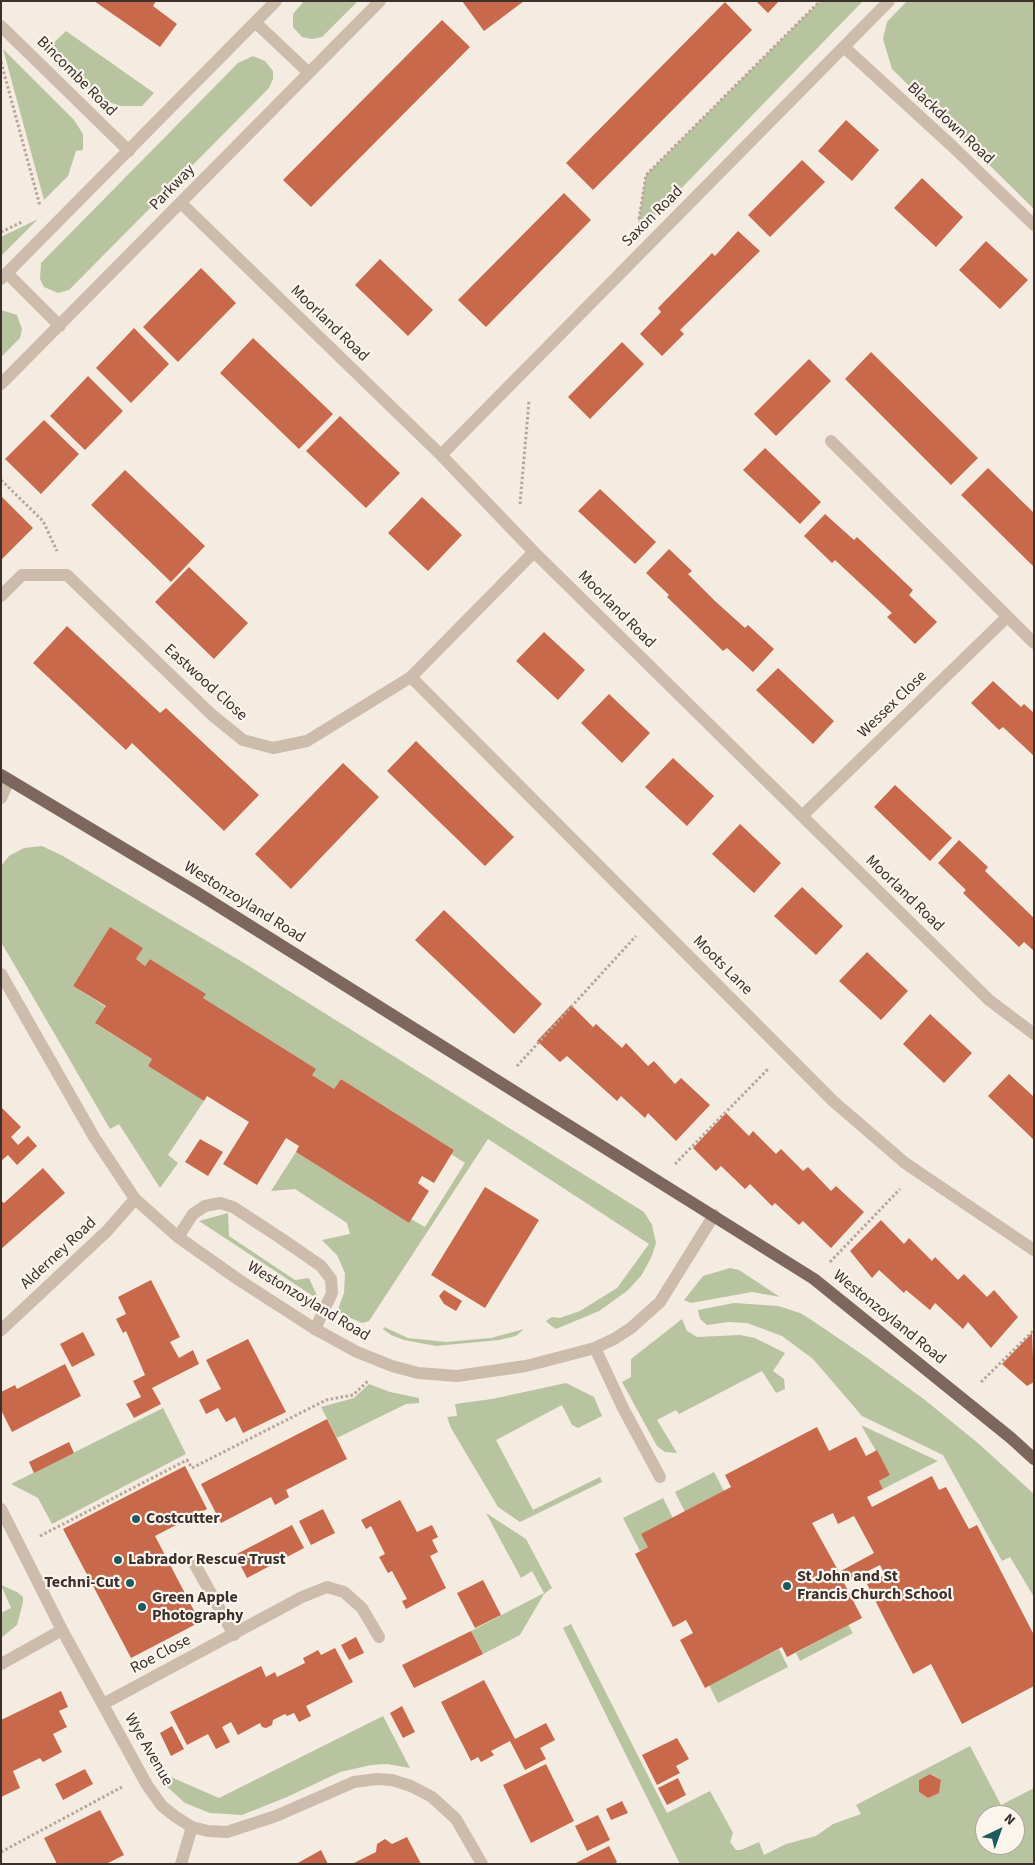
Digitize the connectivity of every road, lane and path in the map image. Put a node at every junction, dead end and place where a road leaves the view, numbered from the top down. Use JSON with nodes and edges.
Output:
{"nodes":[{"id":1,"x":276,"y":1,"type":"edge"},
{"id":2,"x":380,"y":1,"type":"edge"},
{"id":3,"x":820,"y":1,"type":"edge"},
{"id":4,"x":889,"y":1,"type":"edge"},
{"id":5,"x":255,"y":22,"type":"junction"},
{"id":6,"x":1,"y":26,"type":"edge"},
{"id":7,"x":844,"y":47,"type":"junction"},
{"id":8,"x":1,"y":62,"type":"edge"},
{"id":9,"x":309,"y":72,"type":"junction"},
{"id":10,"x":128,"y":151,"type":"junction"},
{"id":11,"x":181,"y":203,"type":"junction"},
{"id":12,"x":42,"y":212,"type":"dead end"},
{"id":13,"x":1034,"y":225,"type":"edge"},
{"id":14,"x":632,"y":261,"type":"junction"},
{"id":15,"x":4,"y":276,"type":"edge"},
{"id":16,"x":60,"y":326,"type":"junction"},
{"id":17,"x":532,"y":362,"type":"junction"},
{"id":18,"x":1,"y":384,"type":"edge"},
{"id":19,"x":831,"y":441,"type":"dead end"},
{"id":20,"x":441,"y":455,"type":"junction"},
{"id":21,"x":1,"y":480,"type":"edge"},
{"id":22,"x":518,"y":535,"type":"junction"},
{"id":23,"x":534,"y":552,"type":"junction"},
{"id":24,"x":67,"y":575,"type":"junction"},
{"id":25,"x":1,"y":596,"type":"edge"},
{"id":26,"x":1007,"y":616,"type":"junction"},
{"id":27,"x":1034,"y":643,"type":"edge"},
{"id":28,"x":410,"y":677,"type":"junction"},
{"id":29,"x":5,"y":777,"type":"edge"},
{"id":30,"x":1,"y":798,"type":"edge"},
{"id":31,"x":802,"y":816,"type":"junction"},
{"id":32,"x":652,"y":919,"type":"junction"},
{"id":33,"x":1,"y":974,"type":"edge"},
{"id":34,"x":1034,"y":1034,"type":"edge"},
{"id":35,"x":785,"y":1052,"type":"junction"},
{"id":36,"x":501,"y":1083,"type":"junction"},
{"id":37,"x":917,"y":1171,"type":"junction"},
{"id":38,"x":659,"y":1181,"type":"junction"},
{"id":39,"x":135,"y":1199,"type":"junction"},
{"id":40,"x":714,"y":1215,"type":"junction"},
{"id":41,"x":178,"y":1237,"type":"junction"},
{"id":42,"x":1034,"y":1250,"type":"edge"},
{"id":43,"x":814,"y":1279,"type":"junction"},
{"id":44,"x":315,"y":1329,"type":"junction"},
{"id":45,"x":1,"y":1330,"type":"edge"},
{"id":46,"x":1034,"y":1330,"type":"edge"},
{"id":47,"x":595,"y":1348,"type":"junction"},
{"id":48,"x":378,"y":1359,"type":"junction"},
{"id":49,"x":964,"y":1400,"type":"junction"},
{"id":50,"x":1034,"y":1459,"type":"edge"},
{"id":51,"x":660,"y":1477,"type":"dead end"},
{"id":52,"x":1,"y":1509,"type":"edge"},
{"id":53,"x":20,"y":1547,"type":"junction"},
{"id":54,"x":192,"y":1561,"type":"dead end"},
{"id":55,"x":62,"y":1630,"type":"junction"},
{"id":56,"x":234,"y":1635,"type":"junction"},
{"id":57,"x":379,"y":1637,"type":"dead end"},
{"id":58,"x":1,"y":1664,"type":"edge"},
{"id":59,"x":104,"y":1704,"type":"junction"},
{"id":60,"x":142,"y":1776,"type":"junction"},
{"id":61,"x":192,"y":1827,"type":"junction"},
{"id":62,"x":1,"y":1852,"type":"edge"},
{"id":63,"x":181,"y":1864,"type":"edge"},
{"id":64,"x":482,"y":1864,"type":"edge"}],
"edges":[{"from":1,"to":5,"type":"street"},
{"from":2,"to":9,"type":"street","name":"Parkway"},
{"from":3,"to":14,"type":"path"},
{"from":4,"to":7,"type":"street","name":"Saxon Road"},
{"from":5,"to":9,"type":"street"},
{"from":5,"to":10,"type":"street"},
{"from":6,"to":10,"type":"street","name":"Bincombe Road"},
{"from":7,"to":13,"type":"street","name":"Blackdown Road"},
{"from":7,"to":14,"type":"street","name":"Saxon Road"},
{"from":8,"to":12,"type":"path"},
{"from":9,"to":11,"type":"street","name":"Parkway"},
{"from":10,"to":15,"type":"street"},
{"from":11,"to":16,"type":"street","name":"Parkway"},
{"from":11,"to":20,"type":"street","name":"Moorland Road"},
{"from":14,"to":17,"type":"street","name":"Saxon Road"},
{"from":15,"to":16,"type":"street"},
{"from":16,"to":18,"type":"street","name":"Parkway"},
{"from":17,"to":20,"type":"street","name":"Saxon Road"},
{"from":17,"to":22,"type":"path"},
{"from":19,"to":26,"type":"street"},
{"from":20,"to":22,"type":"street","name":"Moorland Road"},
{"from":21,"to":24,"type":"path"},
{"from":22,"to":23,"type":"street","name":"Moorland Road"},
{"from":23,"to":28,"type":"street","name":"Eastwood Close"},
{"from":23,"to":31,"type":"street","name":"Moorland Road"},
{"from":24,"to":25,"type":"street"},
{"from":24,"to":28,"type":"street","name":"Eastwood Close"},
{"from":26,"to":27,"type":"street"},
{"from":26,"to":31,"type":"street","name":"Wessex Close"},
{"from":28,"to":32,"type":"street","name":"Moots Lane"},
{"from":29,"to":30,"type":"street","name":"Westonzoyland Road"},
{"from":29,"to":36,"type":"main road","name":"Westonzoyland Road"},
{"from":31,"to":34,"type":"street","name":"Moorland Road"},
{"from":32,"to":35,"type":"street","name":"Moots Lane"},
{"from":32,"to":36,"type":"path"},
{"from":33,"to":39,"type":"street","name":"Westonzoyland Road"},
{"from":35,"to":37,"type":"street","name":"Moots Lane"},
{"from":35,"to":38,"type":"path"},
{"from":36,"to":38,"type":"main road","name":"Westonzoyland Road"},
{"from":37,"to":42,"type":"street","name":"Moots Lane"},
{"from":37,"to":43,"type":"path"},
{"from":38,"to":40,"type":"main road","name":"Westonzoyland Road"},
{"from":39,"to":41,"type":"street","name":"Westonzoyland Road"},
{"from":39,"to":45,"type":"street","name":"Alderney Road"},
{"from":40,"to":43,"type":"main road","name":"Westonzoyland Road"},
{"from":40,"to":47,"type":"street","name":"Westonzoyland Road"},
{"from":41,"to":44,"type":"street","name":"Westonzoyland Road"},
{"from":41,"to":44,"type":"street"},
{"from":43,"to":49,"type":"main road","name":"Westonzoyland Road"},
{"from":44,"to":48,"type":"street","name":"Westonzoyland Road"},
{"from":46,"to":49,"type":"path"},
{"from":47,"to":48,"type":"street","name":"Westonzoyland Road"},
{"from":47,"to":51,"type":"street"},
{"from":48,"to":53,"type":"path"},
{"from":49,"to":50,"type":"main road","name":"Westonzoyland Road"},
{"from":52,"to":53,"type":"street","name":"Wye Avenue"},
{"from":53,"to":55,"type":"street","name":"Wye Avenue"},
{"from":54,"to":56,"type":"street"},
{"from":55,"to":58,"type":"street"},
{"from":55,"to":59,"type":"street","name":"Wye Avenue"},
{"from":56,"to":57,"type":"street","name":"Roe Close"},
{"from":56,"to":59,"type":"street","name":"Roe Close"},
{"from":59,"to":60,"type":"street","name":"Wye Avenue"},
{"from":60,"to":61,"type":"street","name":"Wye Avenue"},
{"from":60,"to":62,"type":"path"},
{"from":61,"to":63,"type":"street"},
{"from":61,"to":64,"type":"street","name":"Wye Avenue"}]}
